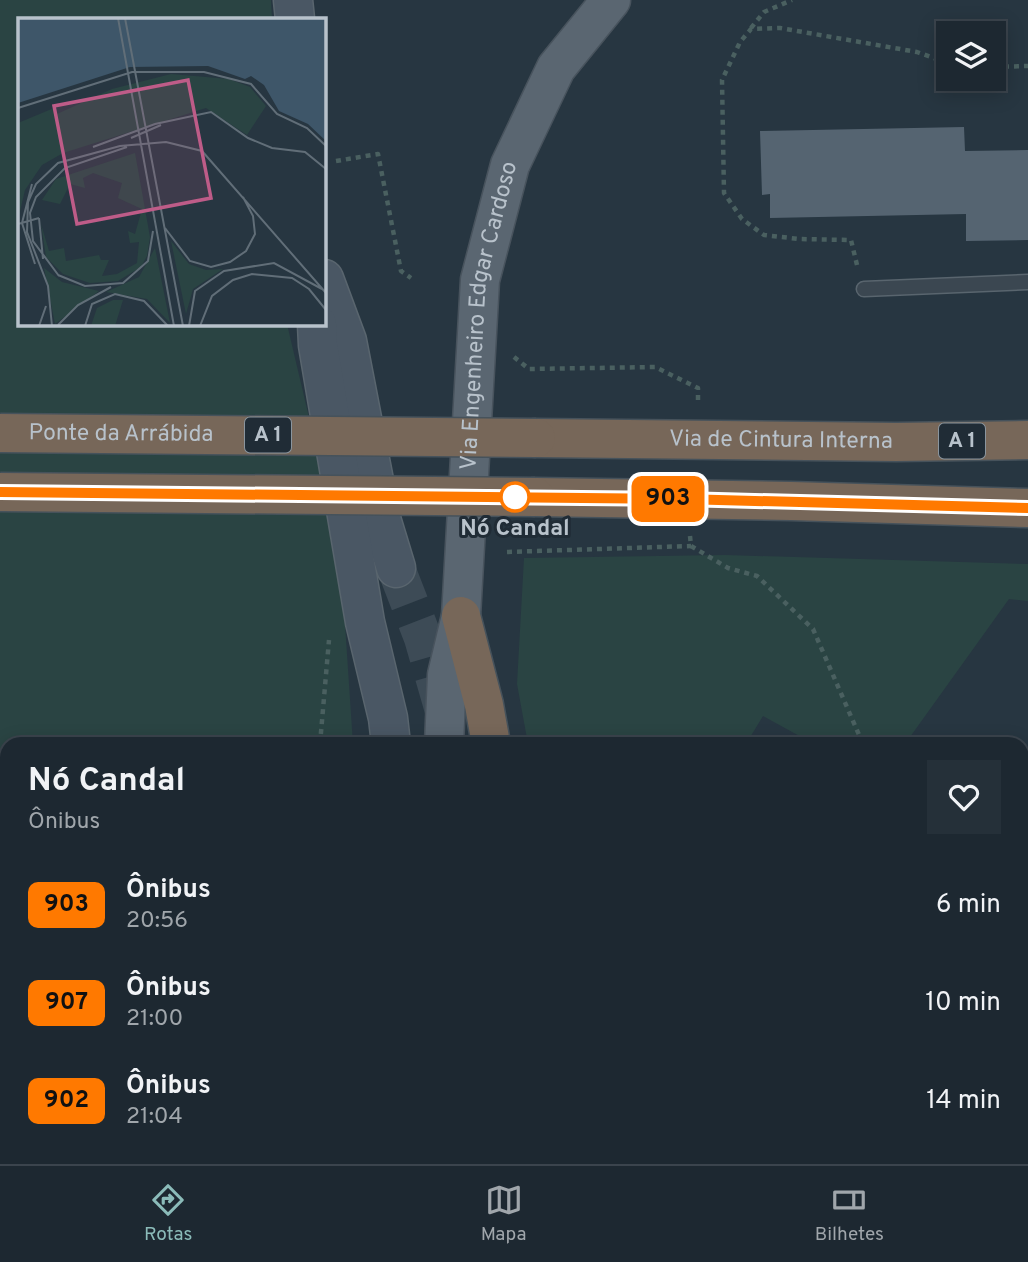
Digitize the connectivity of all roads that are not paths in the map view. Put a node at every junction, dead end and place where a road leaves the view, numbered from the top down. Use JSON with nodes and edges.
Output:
{"nodes":[{"id":1,"x":293,"y":0,"type":"edge"},
{"id":2,"x":611,"y":0,"type":"edge"},
{"id":3,"x":295,"y":18,"type":"edge"},
{"id":4,"x":1028,"y":282,"type":"edge"},
{"id":5,"x":326,"y":284,"type":"edge"},
{"id":6,"x":864,"y":289,"type":"road end"},
{"id":7,"x":317,"y":326,"type":"edge"},
{"id":8,"x":0,"y":433,"type":"edge"},
{"id":9,"x":536,"y":438,"type":"joint"},
{"id":10,"x":1028,"y":440,"type":"edge"},
{"id":11,"x":0,"y":492,"type":"edge"},
{"id":12,"x":1028,"y":508,"type":"edge"},
{"id":13,"x":396,"y":568,"type":"tunnel mouth"},
{"id":14,"x":461,"y":617,"type":"junction"},
{"id":15,"x":484,"y":705,"type":"junction"},
{"id":16,"x":390,"y":737,"type":"edge"},
{"id":17,"x":444,"y":737,"type":"edge"},
{"id":18,"x":476,"y":737,"type":"edge"},
{"id":19,"x":490,"y":737,"type":"edge"}],
"edges":[{"from":1,"to":3,"type":"street"},
{"from":2,"to":14,"type":"main road","name":"Via Engenheiro Edgar Cardoso"},
{"from":4,"to":6,"type":"lane"},
{"from":5,"to":13,"type":"street"},
{"from":7,"to":16,"type":"street"},
{"from":8,"to":9,"type":"highway","name":"Ponte da Arrábida","number":"A 1","bridge":true},
{"from":9,"to":10,"type":"highway","name":"Via de Cintura Interna","number":"A 1"},
{"from":11,"to":12,"type":"highway","bridge":true},
{"from":14,"to":15,"type":"highway"},
{"from":14,"to":17,"type":"main road","name":"Via Engenheiro Edgar Cardoso"},
{"from":15,"to":18,"type":"lane"},
{"from":15,"to":19,"type":"highway"}]}
